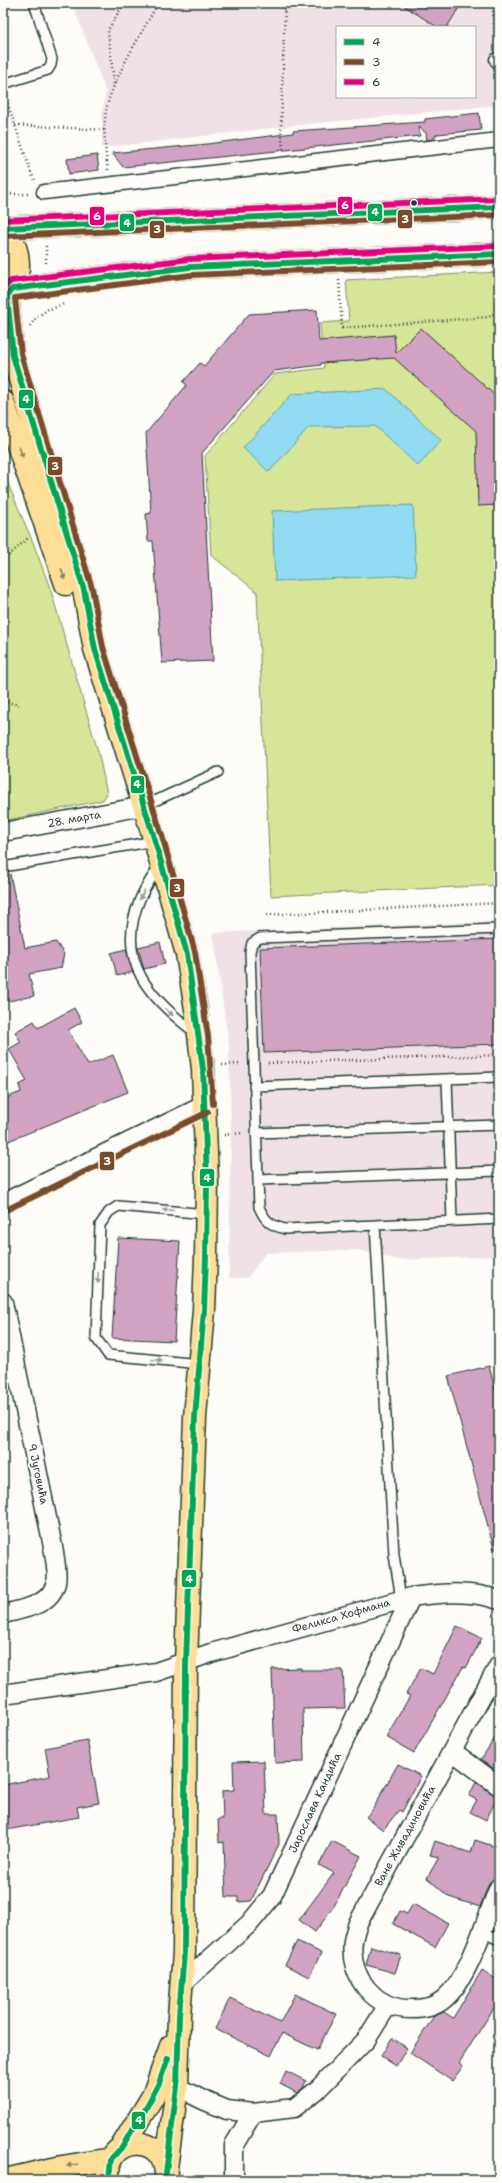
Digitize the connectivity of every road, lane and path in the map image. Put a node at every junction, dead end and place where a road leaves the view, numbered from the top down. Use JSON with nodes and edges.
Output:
{"nodes":[{"id":1,"x":34,"y":3,"type":"edge"},
{"id":2,"x":124,"y":3,"type":"edge"},
{"id":3,"x":158,"y":3,"type":"edge"},
{"id":4,"x":282,"y":3,"type":"edge"},
{"id":5,"x":285,"y":3,"type":"edge"},
{"id":6,"x":492,"y":3,"type":"edge"},
{"id":7,"x":285,"y":14,"type":"junction"},
{"id":8,"x":498,"y":60,"type":"edge"},
{"id":9,"x":3,"y":84,"type":"edge"},
{"id":10,"x":114,"y":84,"type":"junction"},
{"id":11,"x":15,"y":125,"type":"dead end"},
{"id":12,"x":499,"y":128,"type":"edge"},
{"id":13,"x":106,"y":130,"type":"junction"},
{"id":14,"x":499,"y":140,"type":"edge"},
{"id":15,"x":285,"y":164,"type":"junction"},
{"id":16,"x":111,"y":186,"type":"junction"},
{"id":17,"x":44,"y":192,"type":"joint"},
{"id":18,"x":3,"y":194,"type":"edge"},
{"id":19,"x":499,"y":207,"type":"edge"},
{"id":20,"x":3,"y":228,"type":"edge"},
{"id":21,"x":499,"y":254,"type":"edge"},
{"id":22,"x":339,"y":276,"type":"dead end"},
{"id":23,"x":7,"y":295,"type":"edge"},
{"id":24,"x":499,"y":310,"type":"edge"},
{"id":25,"x":3,"y":402,"type":"edge"},
{"id":26,"x":45,"y":519,"type":"junction"},
{"id":27,"x":3,"y":561,"type":"edge"},
{"id":28,"x":95,"y":649,"type":"junction"},
{"id":29,"x":3,"y":701,"type":"edge"},
{"id":30,"x":19,"y":705,"type":"dead end"},
{"id":31,"x":218,"y":772,"type":"dead end"},
{"id":32,"x":144,"y":806,"type":"junction"},
{"id":33,"x":3,"y":832,"type":"edge"},
{"id":34,"x":155,"y":840,"type":"junction"},
{"id":35,"x":161,"y":862,"type":"junction"},
{"id":36,"x":3,"y":867,"type":"edge"},
{"id":37,"x":499,"y":903,"type":"edge"},
{"id":38,"x":267,"y":916,"type":"dead end"},
{"id":39,"x":499,"y":929,"type":"edge"},
{"id":40,"x":200,"y":1037,"type":"junction"},
{"id":41,"x":499,"y":1055,"type":"edge"},
{"id":42,"x":254,"y":1063,"type":"junction"},
{"id":43,"x":203,"y":1066,"type":"junction"},
{"id":44,"x":499,"y":1077,"type":"edge"},
{"id":45,"x":447,"y":1079,"type":"junction"},
{"id":46,"x":254,"y":1086,"type":"junction"},
{"id":47,"x":205,"y":1106,"type":"junction"},
{"id":48,"x":499,"y":1125,"type":"edge"},
{"id":49,"x":449,"y":1126,"type":"junction"},
{"id":50,"x":256,"y":1133,"type":"junction"},
{"id":51,"x":206,"y":1136,"type":"junction"},
{"id":52,"x":499,"y":1172,"type":"edge"},
{"id":53,"x":450,"y":1173,"type":"junction"},
{"id":54,"x":258,"y":1180,"type":"junction"},
{"id":55,"x":3,"y":1203,"type":"edge"},
{"id":56,"x":207,"y":1214,"type":"junction"},
{"id":57,"x":499,"y":1219,"type":"edge"},
{"id":58,"x":452,"y":1221,"type":"junction"},
{"id":59,"x":375,"y":1225,"type":"junction"},
{"id":60,"x":3,"y":1302,"type":"edge"},
{"id":61,"x":200,"y":1364,"type":"junction"},
{"id":62,"x":406,"y":1598,"type":"junction"},
{"id":63,"x":499,"y":1600,"type":"edge"},
{"id":64,"x":3,"y":1614,"type":"edge"},
{"id":65,"x":186,"y":1663,"type":"junction"},
{"id":66,"x":499,"y":1665,"type":"edge"},
{"id":67,"x":3,"y":1694,"type":"edge"},
{"id":68,"x":452,"y":1750,"type":"junction"},
{"id":69,"x":499,"y":1786,"type":"edge"},
{"id":70,"x":499,"y":1887,"type":"edge"},
{"id":71,"x":481,"y":1932,"type":"junction"},
{"id":72,"x":499,"y":1940,"type":"edge"},
{"id":73,"x":183,"y":1983,"type":"junction"},
{"id":74,"x":388,"y":2005,"type":"junction"},
{"id":75,"x":179,"y":2016,"type":"junction"},
{"id":76,"x":177,"y":2087,"type":"junction"},
{"id":77,"x":253,"y":2113,"type":"junction"},
{"id":78,"x":114,"y":2162,"type":"edge"},
{"id":79,"x":165,"y":2174,"type":"edge"},
{"id":80,"x":5,"y":2180,"type":"edge"},
{"id":81,"x":234,"y":2180,"type":"edge"}],
"edges":[{"from":1,"to":9,"type":"lane"},
{"from":2,"to":10,"type":"path"},
{"from":3,"to":10,"type":"path"},
{"from":4,"to":7,"type":"path"},
{"from":5,"to":7,"type":"path"},
{"from":6,"to":8,"type":"path"},
{"from":7,"to":15,"type":"path"},
{"from":8,"to":12,"type":"path"},
{"from":10,"to":13,"type":"path"},
{"from":11,"to":13,"type":"path"},
{"from":13,"to":16,"type":"path"},
{"from":14,"to":15,"type":"street"},
{"from":15,"to":16,"type":"street"},
{"from":16,"to":17,"type":"street"},
{"from":17,"to":18,"type":"path"},
{"from":19,"to":20,"type":"street"},
{"from":20,"to":23,"type":"main road"},
{"from":21,"to":23,"type":"street"},
{"from":22,"to":24,"type":"path"},
{"from":23,"to":28,"type":"main road"},
{"from":25,"to":26,"type":"main road","one_way":true},
{"from":26,"to":27,"type":"path"},
{"from":26,"to":28,"type":"main road","one_way":true},
{"from":28,"to":32,"type":"main road"},
{"from":29,"to":30,"type":"path"},
{"from":31,"to":32,"type":"lane"},
{"from":32,"to":33,"type":"street","name":"28. марта"},
{"from":32,"to":34,"type":"main road"},
{"from":34,"to":35,"type":"main road"},
{"from":34,"to":36,"type":"lane"},
{"from":35,"to":40,"type":"main road"},
{"from":35,"to":40,"type":"lane","one_way":true},
{"from":37,"to":38,"type":"path"},
{"from":39,"to":42,"type":"lane"},
{"from":40,"to":43,"type":"main road"},
{"from":41,"to":42,"type":"path"},
{"from":42,"to":43,"type":"path"},
{"from":42,"to":46,"type":"lane"},
{"from":43,"to":47,"type":"main road"},
{"from":44,"to":45,"type":"lane"},
{"from":45,"to":46,"type":"lane"},
{"from":45,"to":49,"type":"lane"},
{"from":46,"to":50,"type":"lane"},
{"from":47,"to":51,"type":"main road"},
{"from":47,"to":55,"type":"street"},
{"from":48,"to":49,"type":"lane"},
{"from":49,"to":50,"type":"lane"},
{"from":49,"to":53,"type":"lane"},
{"from":50,"to":51,"type":"path"},
{"from":50,"to":54,"type":"lane"},
{"from":51,"to":56,"type":"main road"},
{"from":52,"to":53,"type":"lane"},
{"from":53,"to":54,"type":"lane"},
{"from":53,"to":58,"type":"lane"},
{"from":54,"to":59,"type":"lane"},
{"from":56,"to":61,"type":"main road"},
{"from":56,"to":61,"type":"lane","one_way":true},
{"from":57,"to":58,"type":"lane"},
{"from":58,"to":59,"type":"lane"},
{"from":59,"to":62,"type":"lane"},
{"from":60,"to":64,"type":"street","name":"9 Југовића"},
{"from":61,"to":65,"type":"main road"},
{"from":62,"to":63,"type":"street","name":"Феликса Хофмана"},
{"from":62,"to":65,"type":"street","name":"Феликса Хофмана"},
{"from":62,"to":73,"type":"street","name":"Јарослава Кандића"},
{"from":65,"to":67,"type":"street","name":"Феликса Хофмана"},
{"from":65,"to":73,"type":"main road"},
{"from":66,"to":68,"type":"street","name":"Ване Живадиновића"},
{"from":68,"to":69,"type":"street"},
{"from":68,"to":74,"type":"street","name":"Ване Живадиновића"},
{"from":70,"to":71,"type":"street","name":"Ване Живадиновића"},
{"from":71,"to":72,"type":"lane"},
{"from":71,"to":74,"type":"street","name":"Ване Живадиновића"},
{"from":73,"to":75,"type":"main road"},
{"from":74,"to":77,"type":"street"},
{"from":75,"to":76,"type":"main road"},
{"from":75,"to":78,"type":"main road"},
{"from":76,"to":77,"type":"street"},
{"from":76,"to":79,"type":"main road"},
{"from":77,"to":81,"type":"street"},
{"from":78,"to":79,"type":"main road"},
{"from":78,"to":80,"type":"main road","one_way":true}]}
